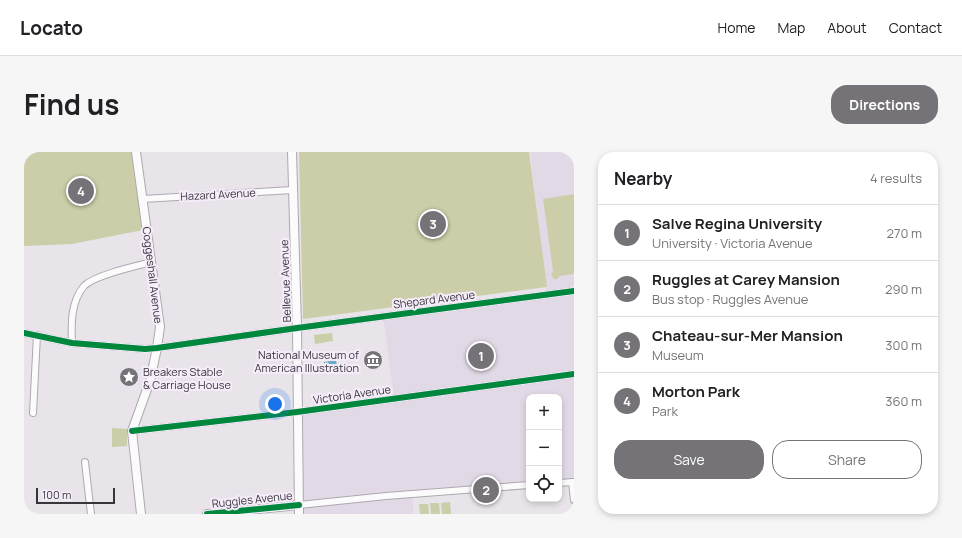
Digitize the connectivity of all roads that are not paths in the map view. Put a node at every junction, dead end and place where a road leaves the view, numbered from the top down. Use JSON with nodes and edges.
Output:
{"nodes":[{"id":1,"x":136,"y":152,"type":"edge"},
{"id":2,"x":292,"y":152,"type":"edge"},
{"id":3,"x":293,"y":190,"type":"junction"},
{"id":4,"x":143,"y":199,"type":"junction"},
{"id":5,"x":152,"y":262,"type":"junction"},
{"id":6,"x":574,"y":291,"type":"edge"},
{"id":7,"x":297,"y":328,"type":"junction"},
{"id":8,"x":24,"y":334,"type":"edge"},
{"id":9,"x":37,"y":336,"type":"junction"},
{"id":10,"x":72,"y":343,"type":"junction"},
{"id":11,"x":157,"y":348,"type":"junction"},
{"id":12,"x":574,"y":374,"type":"edge"},
{"id":13,"x":297,"y":412,"type":"junction"},
{"id":14,"x":33,"y":413,"type":"dead end"},
{"id":15,"x":132,"y":431,"type":"junction"},
{"id":16,"x":85,"y":462,"type":"dead end"},
{"id":17,"x":573,"y":482,"type":"edge"},
{"id":18,"x":562,"y":483,"type":"edge"},
{"id":19,"x":526,"y":485,"type":"edge"},
{"id":20,"x":574,"y":500,"type":"edge"},
{"id":21,"x":299,"y":504,"type":"junction"},
{"id":22,"x":91,"y":514,"type":"edge"},
{"id":23,"x":141,"y":514,"type":"edge"},
{"id":24,"x":207,"y":514,"type":"edge"},
{"id":25,"x":299,"y":514,"type":"edge"}],
"edges":[{"from":1,"to":4,"type":"street","name":"Coggeshall Avenue"},
{"from":2,"to":3,"type":"street","name":"Bellevue Avenue"},
{"from":3,"to":4,"type":"street","name":"Hazard Avenue"},
{"from":3,"to":7,"type":"street","name":"Bellevue Avenue"},
{"from":4,"to":5,"type":"street","name":"Coggeshall Avenue"},
{"from":5,"to":10,"type":"street"},
{"from":5,"to":11,"type":"street","name":"Coggeshall Avenue"},
{"from":6,"to":7,"type":"street","name":"Shepard Avenue"},
{"from":7,"to":11,"type":"street","name":"Shepard Avenue"},
{"from":7,"to":13,"type":"street","name":"Bellevue Avenue"},
{"from":8,"to":9,"type":"street","name":"Shepard Avenue"},
{"from":9,"to":10,"type":"street","name":"Shepard Avenue"},
{"from":9,"to":14,"type":"street"},
{"from":10,"to":11,"type":"street","name":"Shepard Avenue"},
{"from":11,"to":15,"type":"street","name":"Coggeshall Avenue"},
{"from":12,"to":13,"type":"street","name":"Victoria Avenue"},
{"from":13,"to":15,"type":"street","name":"Victoria Avenue"},
{"from":13,"to":21,"type":"street","name":"Bellevue Avenue"},
{"from":15,"to":23,"type":"street","name":"Coggeshall Avenue"},
{"from":16,"to":22,"type":"street"},
{"from":17,"to":18,"type":"street"},
{"from":17,"to":20,"type":"street"},
{"from":19,"to":21,"type":"street","name":"Ruggles Avenue"},
{"from":21,"to":24,"type":"street","name":"Ruggles Avenue"},
{"from":21,"to":25,"type":"street","name":"Bellevue Avenue"}]}
